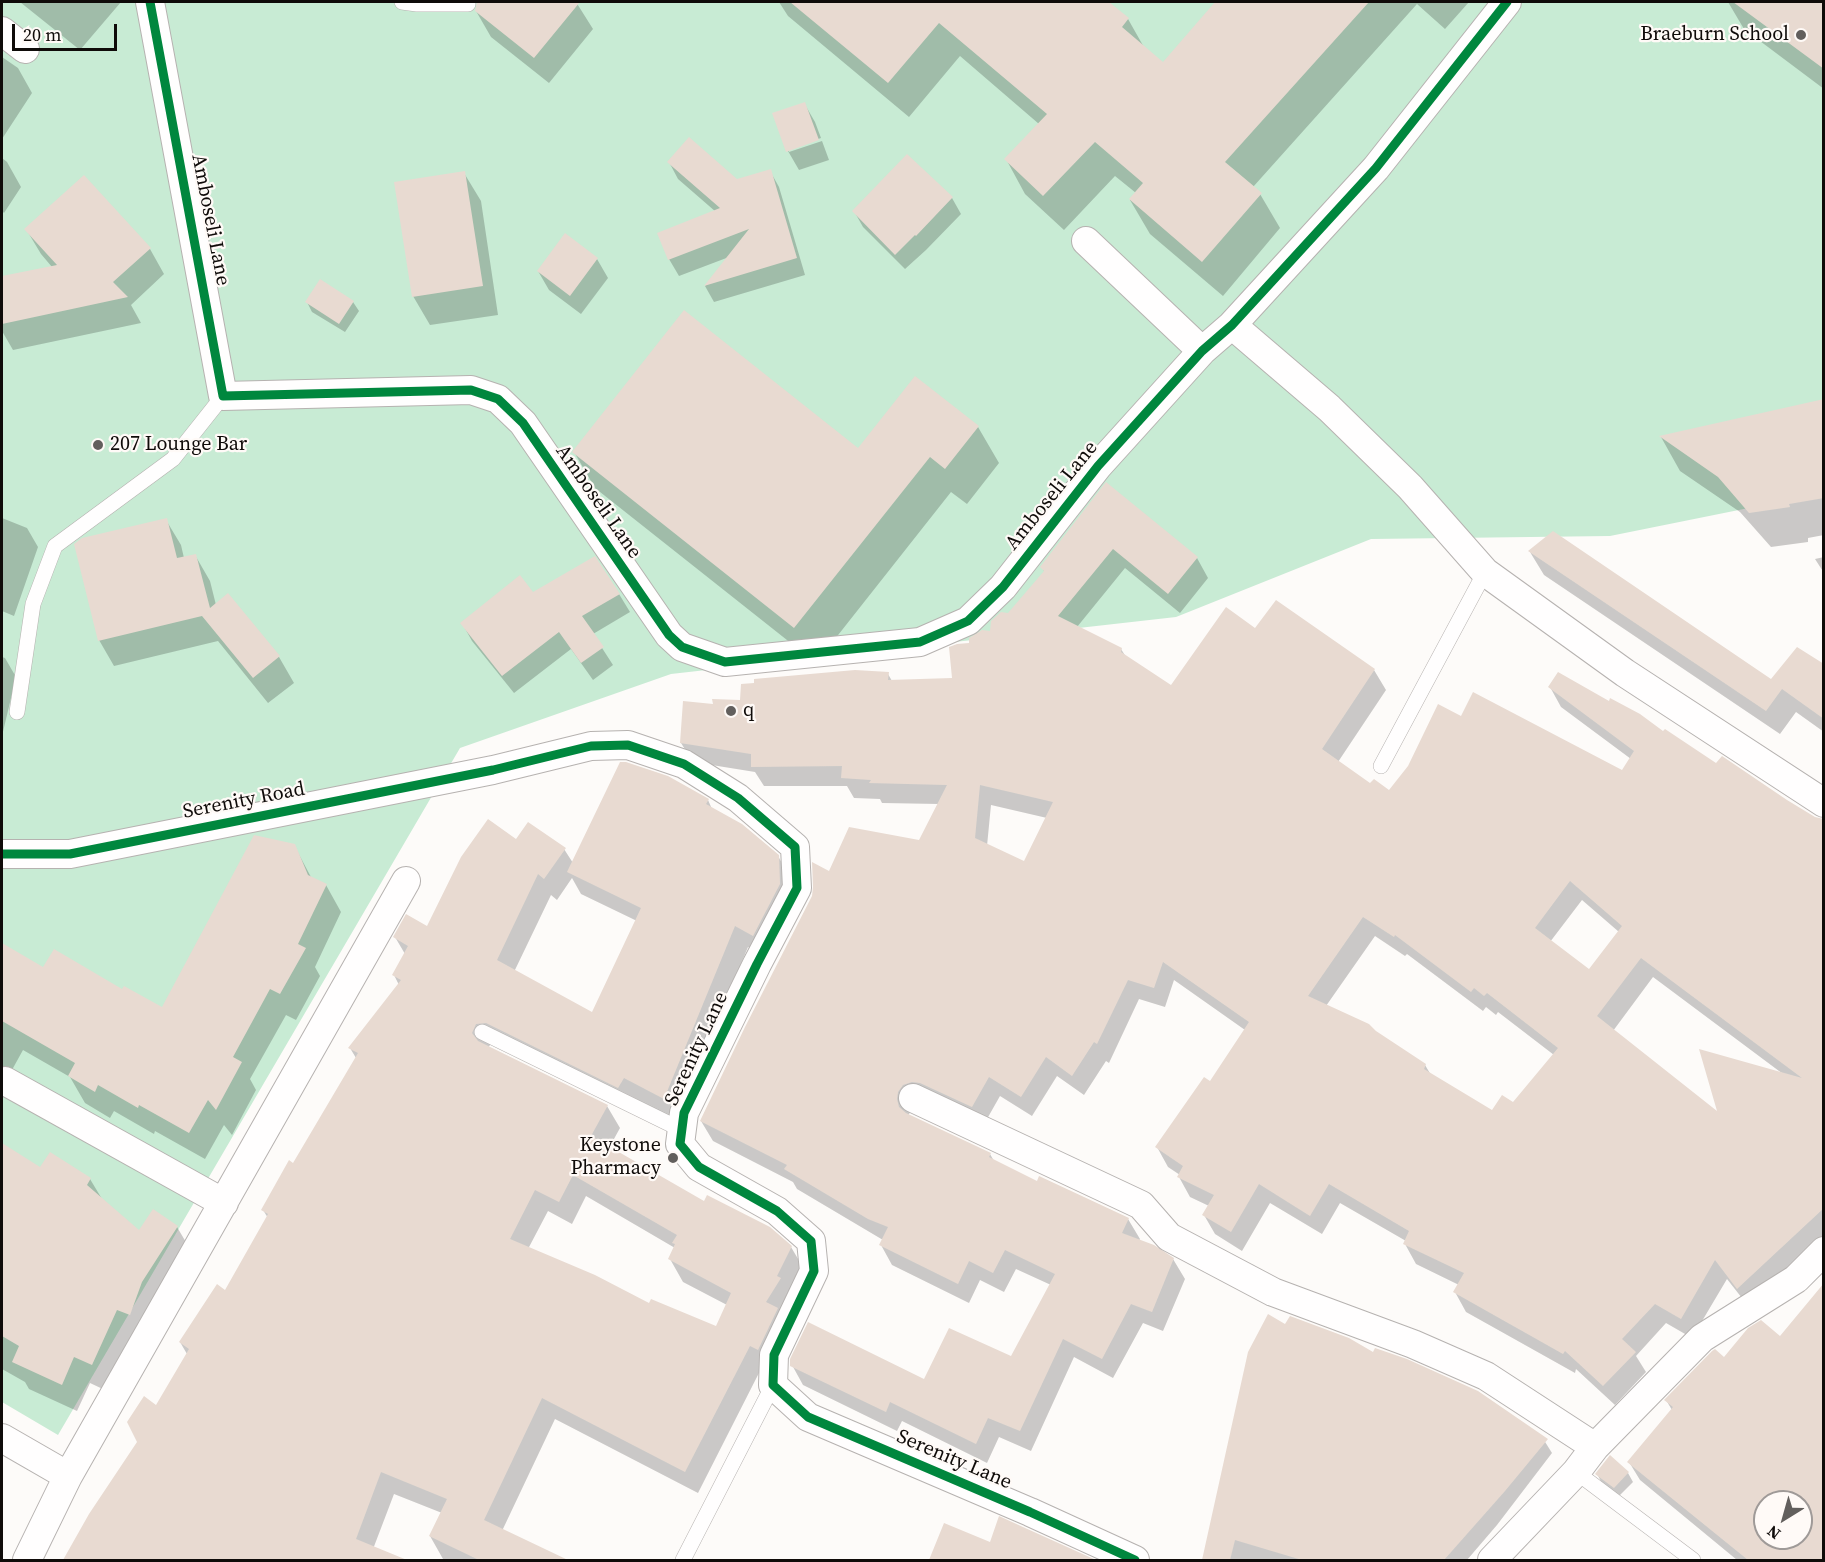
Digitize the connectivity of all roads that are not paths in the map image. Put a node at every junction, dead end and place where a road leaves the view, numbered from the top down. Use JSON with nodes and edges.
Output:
{"nodes":[{"id":1,"x":150,"y":2,"type":"edge"},
{"id":2,"x":402,"y":2,"type":"edge"},
{"id":3,"x":1507,"y":2,"type":"edge"},
{"id":4,"x":468,"y":4,"type":"dead end"},
{"id":5,"x":2,"y":31,"type":"edge"},
{"id":6,"x":25,"y":49,"type":"dead end"},
{"id":7,"x":1086,"y":241,"type":"dead end"},
{"id":8,"x":1232,"y":325,"type":"junction"},
{"id":9,"x":1202,"y":351,"type":"junction"},
{"id":10,"x":223,"y":396,"type":"junction"},
{"id":11,"x":1485,"y":572,"type":"junction"},
{"id":12,"x":16,"y":712,"type":"dead end"},
{"id":13,"x":1381,"y":766,"type":"dead end"},
{"id":14,"x":493,"y":770,"type":"joint"},
{"id":15,"x":1824,"y":803,"type":"edge"},
{"id":16,"x":2,"y":854,"type":"edge"},
{"id":17,"x":406,"y":881,"type":"dead end"},
{"id":18,"x":482,"y":1032,"type":"dead end"},
{"id":19,"x":5,"y":1081,"type":"dead end"},
{"id":20,"x":913,"y":1098,"type":"dead end"},
{"id":21,"x":682,"y":1130,"type":"junction"},
{"id":22,"x":224,"y":1203,"type":"junction"},
{"id":23,"x":1824,"y":1251,"type":"edge"},
{"id":24,"x":773,"y":1385,"type":"junction"},
{"id":25,"x":2,"y":1438,"type":"edge"},
{"id":26,"x":1595,"y":1448,"type":"junction"},
{"id":27,"x":1576,"y":1472,"type":"junction"},
{"id":28,"x":68,"y":1476,"type":"junction"},
{"id":29,"x":27,"y":1560,"type":"edge"},
{"id":30,"x":683,"y":1560,"type":"edge"},
{"id":31,"x":1136,"y":1560,"type":"edge"},
{"id":32,"x":1492,"y":1560,"type":"edge"},
{"id":33,"x":1693,"y":1560,"type":"edge"}],
"edges":[{"from":1,"to":10,"type":"street","name":"Amboseli Lane"},
{"from":2,"to":4,"type":"lane"},
{"from":3,"to":8,"type":"street","name":"Amboseli Lane"},
{"from":5,"to":6,"type":"street"},
{"from":7,"to":9,"type":"street"},
{"from":8,"to":9,"type":"street","name":"Amboseli Lane"},
{"from":8,"to":11,"type":"street"},
{"from":9,"to":10,"type":"street","name":"Amboseli Lane"},
{"from":10,"to":12,"type":"lane"},
{"from":11,"to":13,"type":"lane"},
{"from":11,"to":15,"type":"street"},
{"from":14,"to":16,"type":"street","name":"Serenity Road"},
{"from":14,"to":21,"type":"street","name":"Serenity Lane"},
{"from":17,"to":22,"type":"street"},
{"from":18,"to":21,"type":"lane"},
{"from":19,"to":22,"type":"street"},
{"from":20,"to":26,"type":"street"},
{"from":21,"to":24,"type":"street","name":"Serenity Lane"},
{"from":22,"to":28,"type":"street"},
{"from":23,"to":26,"type":"street"},
{"from":24,"to":30,"type":"lane"},
{"from":24,"to":31,"type":"street","name":"Serenity Lane"},
{"from":25,"to":28,"type":"street"},
{"from":26,"to":27,"type":"street"},
{"from":27,"to":32,"type":"street"},
{"from":27,"to":33,"type":"lane"},
{"from":28,"to":29,"type":"street"}]}
